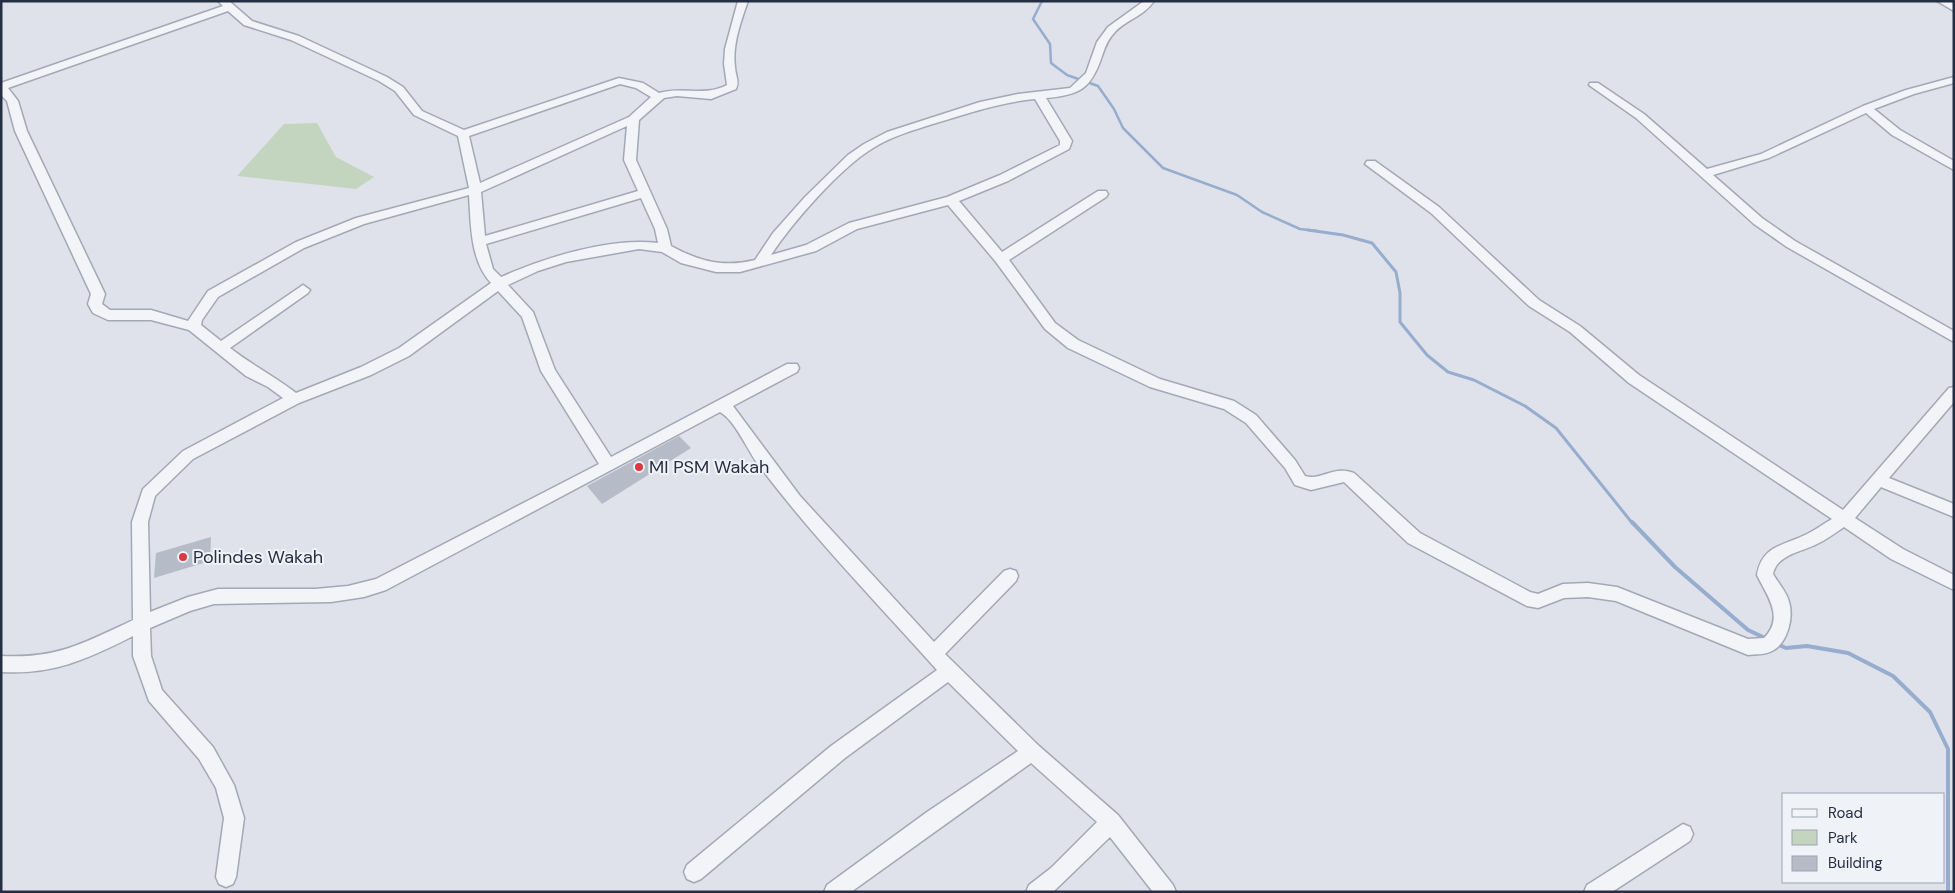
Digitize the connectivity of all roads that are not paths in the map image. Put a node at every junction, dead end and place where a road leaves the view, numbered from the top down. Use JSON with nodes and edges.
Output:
{"nodes":[{"id":1,"x":743,"y":1,"type":"edge"},
{"id":2,"x":1149,"y":1,"type":"edge"},
{"id":3,"x":1942,"y":1,"type":"edge"},
{"id":4,"x":226,"y":4,"type":"edge"},
{"id":5,"x":1954,"y":8,"type":"edge"},
{"id":6,"x":1954,"y":80,"type":"edge"},
{"id":7,"x":1594,"y":85,"type":"dead end"},
{"id":8,"x":1,"y":87,"type":"edge"},
{"id":9,"x":1039,"y":96,"type":"junction"},
{"id":10,"x":658,"y":97,"type":"junction"},
{"id":11,"x":1867,"y":108,"type":"junction"},
{"id":12,"x":633,"y":119,"type":"junction"},
{"id":13,"x":463,"y":134,"type":"junction"},
{"id":14,"x":1371,"y":164,"type":"dead end"},
{"id":15,"x":1954,"y":166,"type":"edge"},
{"id":16,"x":1702,"y":174,"type":"junction"},
{"id":17,"x":475,"y":190,"type":"junction"},
{"id":18,"x":644,"y":193,"type":"junction"},
{"id":19,"x":1102,"y":194,"type":"dead end"},
{"id":20,"x":951,"y":200,"type":"junction"},
{"id":21,"x":479,"y":242,"type":"junction"},
{"id":22,"x":665,"y":248,"type":"junction"},
{"id":23,"x":1002,"y":259,"type":"junction"},
{"id":24,"x":758,"y":263,"type":"junction"},
{"id":25,"x":500,"y":283,"type":"junction"},
{"id":26,"x":303,"y":290,"type":"dead end"},
{"id":27,"x":194,"y":327,"type":"junction"},
{"id":28,"x":1954,"y":337,"type":"edge"},
{"id":29,"x":221,"y":348,"type":"junction"},
{"id":30,"x":792,"y":368,"type":"dead end"},
{"id":31,"x":1954,"y":392,"type":"edge"},
{"id":32,"x":294,"y":399,"type":"junction"},
{"id":33,"x":720,"y":406,"type":"junction"},
{"id":34,"x":608,"y":466,"type":"junction"},
{"id":35,"x":1879,"y":480,"type":"junction"},
{"id":36,"x":1954,"y":511,"type":"edge"},
{"id":37,"x":1844,"y":519,"type":"junction"},
{"id":38,"x":1010,"y":576,"type":"dead end"},
{"id":39,"x":1954,"y":583,"type":"edge"},
{"id":40,"x":140,"y":625,"type":"junction"},
{"id":41,"x":934,"y":654,"type":"junction"},
{"id":42,"x":1,"y":664,"type":"edge"},
{"id":43,"x":949,"y":671,"type":"junction"},
{"id":44,"x":1032,"y":752,"type":"junction"},
{"id":45,"x":1110,"y":822,"type":"junction"},
{"id":46,"x":1683,"y":834,"type":"dead end"},
{"id":47,"x":694,"y":872,"type":"dead end"},
{"id":48,"x":226,"y":877,"type":"dead end"},
{"id":49,"x":834,"y":892,"type":"edge"},
{"id":50,"x":1036,"y":892,"type":"edge"},
{"id":51,"x":1166,"y":892,"type":"edge"},
{"id":52,"x":1594,"y":892,"type":"edge"}],
"edges":[{"from":1,"to":10,"type":"street"},
{"from":2,"to":9,"type":"street"},
{"from":3,"to":5,"type":"street"},
{"from":4,"to":8,"type":"street"},
{"from":4,"to":13,"type":"street"},
{"from":6,"to":11,"type":"street"},
{"from":7,"to":16,"type":"street"},
{"from":8,"to":27,"type":"street"},
{"from":9,"to":20,"type":"street"},
{"from":9,"to":24,"type":"street"},
{"from":10,"to":12,"type":"street"},
{"from":10,"to":13,"type":"street"},
{"from":11,"to":15,"type":"street"},
{"from":11,"to":16,"type":"street"},
{"from":12,"to":17,"type":"street"},
{"from":12,"to":18,"type":"street"},
{"from":13,"to":17,"type":"street"},
{"from":14,"to":37,"type":"street"},
{"from":16,"to":28,"type":"street"},
{"from":17,"to":21,"type":"street"},
{"from":17,"to":27,"type":"street"},
{"from":18,"to":21,"type":"street"},
{"from":18,"to":22,"type":"street"},
{"from":19,"to":23,"type":"street"},
{"from":20,"to":23,"type":"street"},
{"from":20,"to":24,"type":"street"},
{"from":21,"to":25,"type":"street"},
{"from":22,"to":24,"type":"street"},
{"from":22,"to":25,"type":"street"},
{"from":23,"to":37,"type":"street"},
{"from":25,"to":32,"type":"street"},
{"from":25,"to":34,"type":"street"},
{"from":26,"to":29,"type":"street"},
{"from":27,"to":29,"type":"street"},
{"from":29,"to":32,"type":"street"},
{"from":30,"to":33,"type":"street"},
{"from":31,"to":35,"type":"street"},
{"from":32,"to":40,"type":"street"},
{"from":33,"to":34,"type":"street"},
{"from":33,"to":41,"type":"street"},
{"from":34,"to":40,"type":"street"},
{"from":35,"to":36,"type":"street"},
{"from":35,"to":37,"type":"street"},
{"from":37,"to":39,"type":"street"},
{"from":38,"to":41,"type":"street"},
{"from":40,"to":42,"type":"street"},
{"from":40,"to":48,"type":"street"},
{"from":41,"to":43,"type":"street"},
{"from":43,"to":44,"type":"street"},
{"from":43,"to":47,"type":"street"},
{"from":44,"to":45,"type":"street"},
{"from":44,"to":49,"type":"street"},
{"from":45,"to":50,"type":"street"},
{"from":45,"to":51,"type":"street"},
{"from":46,"to":52,"type":"street"}]}
